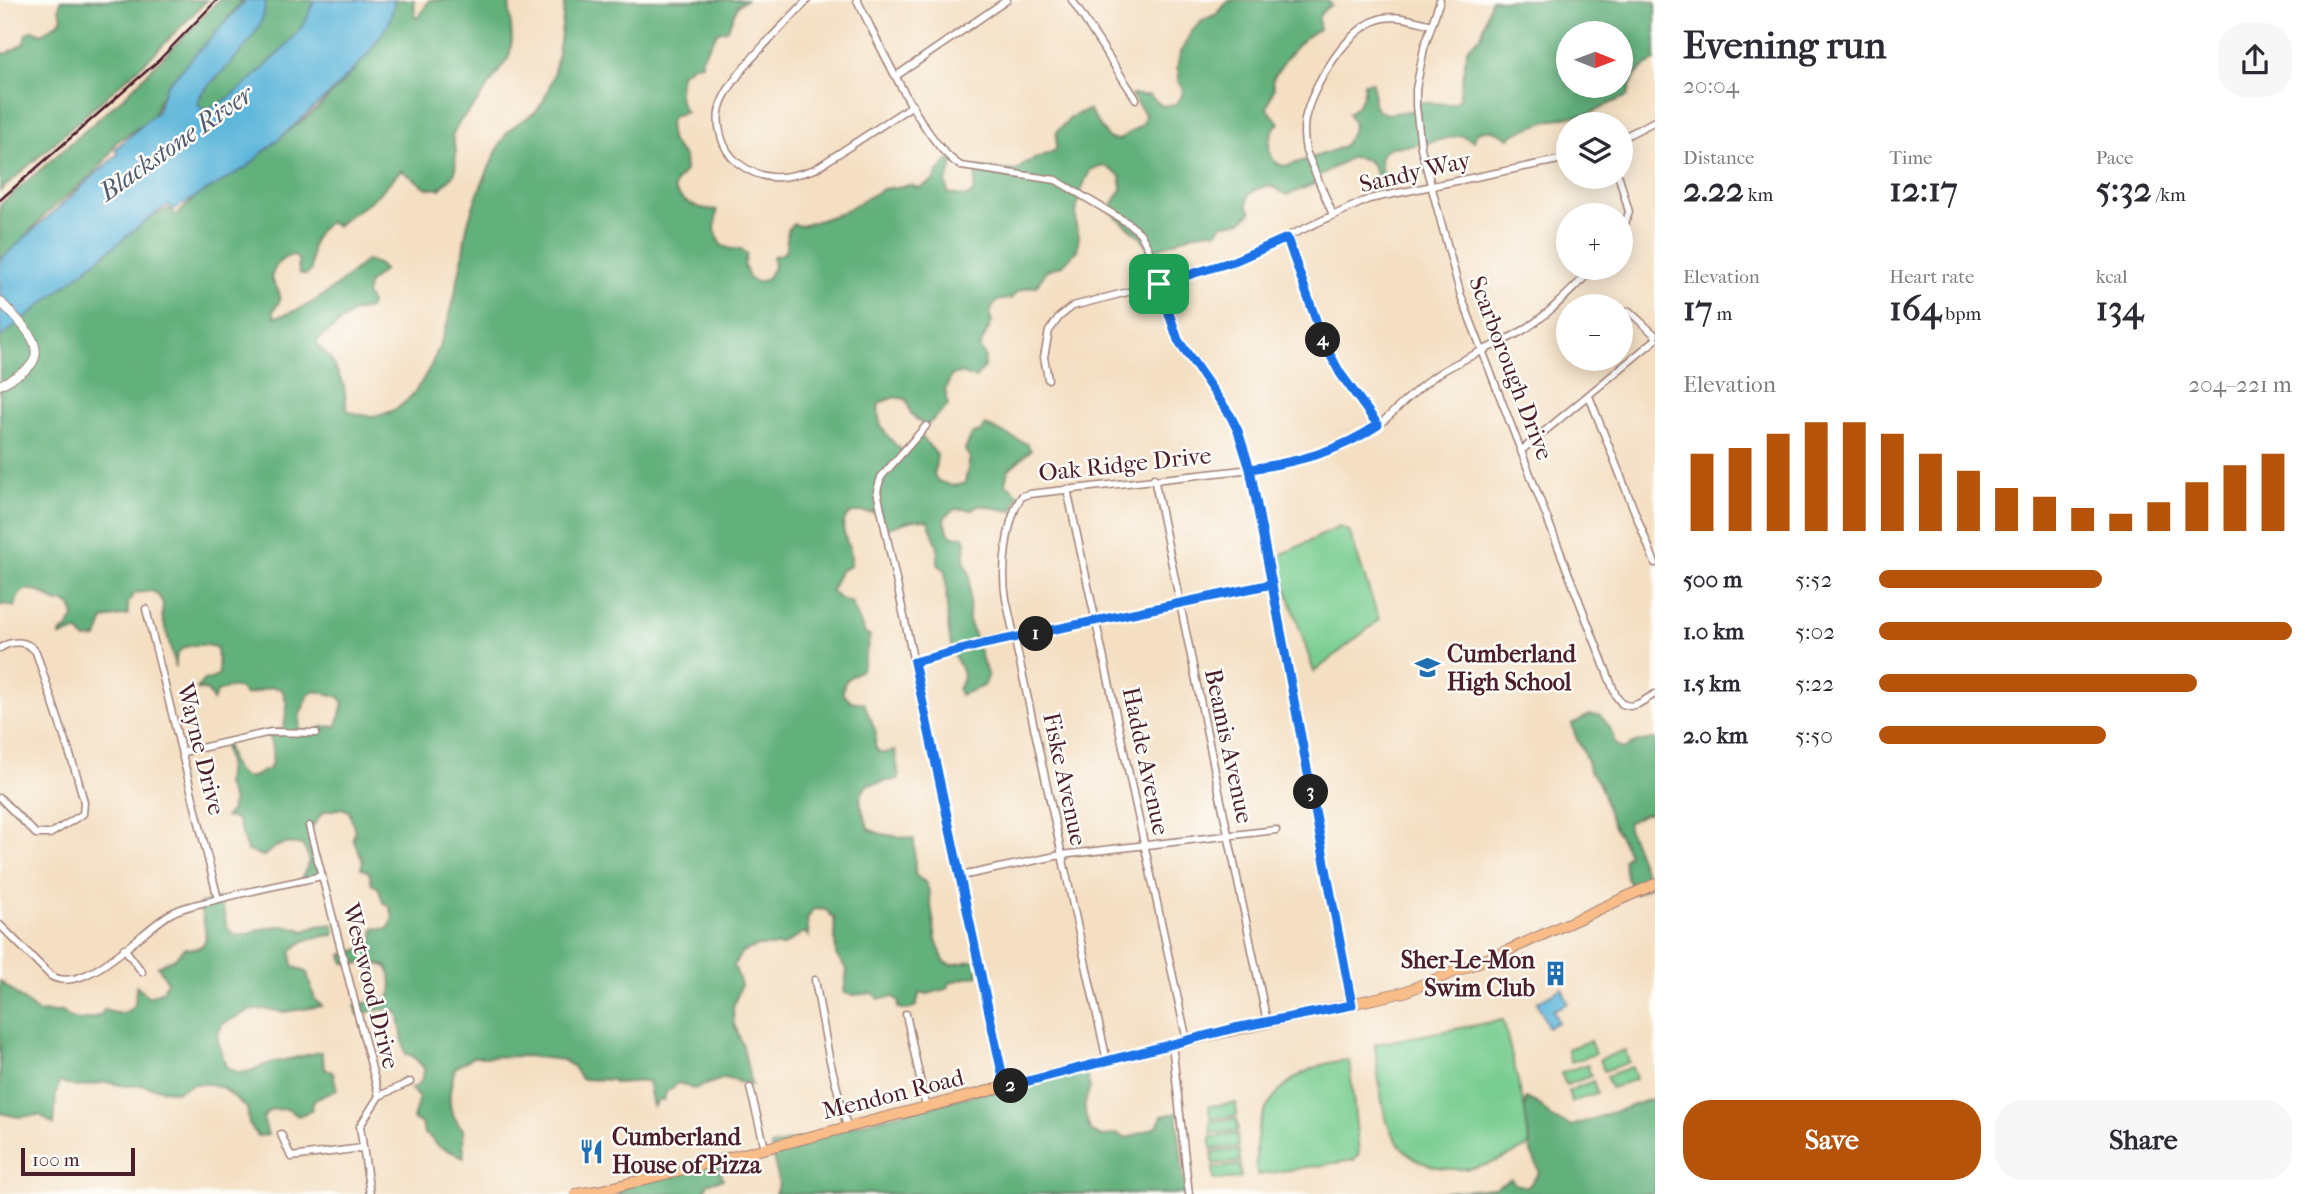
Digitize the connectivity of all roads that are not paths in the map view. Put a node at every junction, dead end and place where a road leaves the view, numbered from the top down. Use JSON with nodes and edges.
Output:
{"nodes":[{"id":1,"x":807,"y":0,"type":"edge"},
{"id":2,"x":857,"y":0,"type":"edge"},
{"id":3,"x":1007,"y":0,"type":"edge"},
{"id":4,"x":1072,"y":0,"type":"edge"},
{"id":5,"x":1440,"y":0,"type":"edge"},
{"id":6,"x":1432,"y":25,"type":"junction"},
{"id":7,"x":896,"y":76,"type":"junction"},
{"id":8,"x":1136,"y":99,"type":"dead end"},
{"id":9,"x":913,"y":105,"type":"junction"},
{"id":10,"x":1655,"y":121,"type":"edge"},
{"id":11,"x":1633,"y":132,"type":"edge"},
{"id":12,"x":1556,"y":160,"type":"edge"},
{"id":13,"x":1431,"y":185,"type":"junction"},
{"id":14,"x":1333,"y":215,"type":"junction"},
{"id":15,"x":1287,"y":238,"type":"junction"},
{"id":16,"x":1582,"y":280,"type":"edge"},
{"id":17,"x":1159,"y":284,"type":"junction"},
{"id":18,"x":0,"y":301,"type":"edge"},
{"id":19,"x":1633,"y":315,"type":"edge"},
{"id":20,"x":1655,"y":337,"type":"edge"},
{"id":21,"x":1482,"y":351,"type":"junction"},
{"id":22,"x":1048,"y":379,"type":"dead end"},
{"id":23,"x":0,"y":385,"type":"edge"},
{"id":24,"x":1589,"y":396,"type":"junction"},
{"id":25,"x":1378,"y":425,"type":"junction"},
{"id":26,"x":926,"y":426,"type":"dead end"},
{"id":27,"x":1522,"y":450,"type":"junction"},
{"id":28,"x":1247,"y":470,"type":"junction"},
{"id":29,"x":1154,"y":478,"type":"junction"},
{"id":30,"x":1066,"y":489,"type":"junction"},
{"id":31,"x":1016,"y":506,"type":"joint"},
{"id":32,"x":1652,"y":549,"type":"edge"},
{"id":33,"x":1655,"y":563,"type":"edge"},
{"id":34,"x":1272,"y":584,"type":"junction"},
{"id":35,"x":1180,"y":603,"type":"junction"},
{"id":36,"x":146,"y":609,"type":"dead end"},
{"id":37,"x":1096,"y":622,"type":"junction"},
{"id":38,"x":1015,"y":638,"type":"junction"},
{"id":39,"x":0,"y":648,"type":"edge"},
{"id":40,"x":914,"y":662,"type":"junction"},
{"id":41,"x":1655,"y":694,"type":"edge"},
{"id":42,"x":316,"y":733,"type":"dead end"},
{"id":43,"x":183,"y":752,"type":"junction"},
{"id":44,"x":0,"y":798,"type":"edge"},
{"id":45,"x":309,"y":826,"type":"dead end"},
{"id":46,"x":1276,"y":830,"type":"dead end"},
{"id":47,"x":1228,"y":836,"type":"junction"},
{"id":48,"x":1144,"y":847,"type":"junction"},
{"id":49,"x":1061,"y":855,"type":"junction"},
{"id":50,"x":322,"y":876,"type":"junction"},
{"id":51,"x":961,"y":876,"type":"junction"},
{"id":52,"x":1655,"y":884,"type":"edge"},
{"id":53,"x":218,"y":899,"type":"junction"},
{"id":54,"x":0,"y":925,"type":"edge"},
{"id":55,"x":124,"y":948,"type":"junction"},
{"id":56,"x":142,"y":972,"type":"dead end"},
{"id":57,"x":816,"y":980,"type":"dead end"},
{"id":58,"x":1352,"y":1005,"type":"junction"},
{"id":59,"x":906,"y":1014,"type":"dead end"},
{"id":60,"x":1267,"y":1022,"type":"junction"},
{"id":61,"x":1187,"y":1041,"type":"junction"},
{"id":62,"x":1171,"y":1044,"type":"junction"},
{"id":63,"x":1107,"y":1061,"type":"junction"},
{"id":64,"x":410,"y":1082,"type":"dead end"},
{"id":65,"x":1005,"y":1087,"type":"junction"},
{"id":66,"x":750,"y":1088,"type":"dead end"},
{"id":67,"x":379,"y":1096,"type":"junction"},
{"id":68,"x":926,"y":1107,"type":"junction"},
{"id":69,"x":847,"y":1128,"type":"junction"},
{"id":70,"x":281,"y":1134,"type":"dead end"},
{"id":71,"x":362,"y":1148,"type":"junction"},
{"id":72,"x":765,"y":1148,"type":"junction"},
{"id":73,"x":369,"y":1194,"type":"edge"},
{"id":74,"x":576,"y":1194,"type":"edge"},
{"id":75,"x":1189,"y":1194,"type":"edge"}],
"edges":[{"from":1,"to":9,"type":"street"},
{"from":2,"to":7,"type":"street"},
{"from":3,"to":7,"type":"street"},
{"from":4,"to":8,"type":"street"},
{"from":5,"to":6,"type":"street","name":"Scarborough Drive"},
{"from":6,"to":13,"type":"street","name":"Scarborough Drive"},
{"from":6,"to":14,"type":"street"},
{"from":7,"to":9,"type":"street"},
{"from":9,"to":17,"type":"street"},
{"from":10,"to":11,"type":"street"},
{"from":12,"to":13,"type":"street","name":"Sandy Way"},
{"from":13,"to":14,"type":"street","name":"Sandy Way"},
{"from":13,"to":21,"type":"street","name":"Scarborough Drive"},
{"from":14,"to":15,"type":"street","name":"Sandy Way"},
{"from":15,"to":17,"type":"street","name":"Sandy Way"},
{"from":15,"to":25,"type":"street"},
{"from":16,"to":21,"type":"street","name":"Oak Ridge Drive"},
{"from":17,"to":22,"type":"street","name":"Sandy Way"},
{"from":17,"to":28,"type":"street"},
{"from":18,"to":23,"type":"street"},
{"from":19,"to":20,"type":"street"},
{"from":20,"to":24,"type":"street"},
{"from":21,"to":25,"type":"street","name":"Oak Ridge Drive"},
{"from":21,"to":27,"type":"street","name":"Scarborough Drive"},
{"from":24,"to":27,"type":"street"},
{"from":24,"to":32,"type":"street"},
{"from":25,"to":28,"type":"street","name":"Oak Ridge Drive"},
{"from":26,"to":40,"type":"street"},
{"from":27,"to":41,"type":"street","name":"Scarborough Drive"},
{"from":28,"to":29,"type":"street","name":"Oak Ridge Drive"},
{"from":28,"to":34,"type":"street"},
{"from":29,"to":30,"type":"street","name":"Oak Ridge Drive"},
{"from":29,"to":35,"type":"street","name":"Beamis Avenue"},
{"from":30,"to":31,"type":"street","name":"Oak Ridge Drive"},
{"from":30,"to":37,"type":"street","name":"Hadde Avenue"},
{"from":31,"to":38,"type":"street","name":"Fiske Avenue"},
{"from":32,"to":33,"type":"street"},
{"from":34,"to":35,"type":"street"},
{"from":34,"to":58,"type":"street"},
{"from":35,"to":37,"type":"street"},
{"from":35,"to":47,"type":"street","name":"Beamis Avenue"},
{"from":36,"to":43,"type":"street","name":"Wayne Drive"},
{"from":37,"to":38,"type":"street"},
{"from":37,"to":48,"type":"street","name":"Hadde Avenue"},
{"from":38,"to":40,"type":"street"},
{"from":38,"to":49,"type":"street","name":"Fiske Avenue"},
{"from":39,"to":44,"type":"street"},
{"from":40,"to":51,"type":"street"},
{"from":42,"to":43,"type":"street"},
{"from":43,"to":53,"type":"street","name":"Wayne Drive"},
{"from":45,"to":50,"type":"street","name":"Westwood Drive"},
{"from":46,"to":47,"type":"street"},
{"from":47,"to":48,"type":"street"},
{"from":47,"to":60,"type":"street","name":"Beamis Avenue"},
{"from":48,"to":49,"type":"street"},
{"from":48,"to":61,"type":"street","name":"Hadde Avenue"},
{"from":49,"to":51,"type":"street"},
{"from":49,"to":63,"type":"street","name":"Fiske Avenue"},
{"from":50,"to":53,"type":"street"},
{"from":50,"to":67,"type":"street","name":"Westwood Drive"},
{"from":51,"to":65,"type":"street"},
{"from":52,"to":58,"type":"main road","name":"Mendon Road"},
{"from":53,"to":55,"type":"street"},
{"from":54,"to":55,"type":"street"},
{"from":55,"to":56,"type":"street"},
{"from":57,"to":69,"type":"street"},
{"from":58,"to":60,"type":"main road","name":"Mendon Road"},
{"from":59,"to":68,"type":"street"},
{"from":60,"to":61,"type":"main road","name":"Mendon Road"},
{"from":61,"to":62,"type":"main road","name":"Mendon Road"},
{"from":62,"to":63,"type":"main road","name":"Mendon Road"},
{"from":62,"to":75,"type":"street"},
{"from":63,"to":65,"type":"main road","name":"Mendon Road"},
{"from":64,"to":67,"type":"street"},
{"from":65,"to":68,"type":"main road","name":"Mendon Road"},
{"from":66,"to":72,"type":"street"},
{"from":67,"to":71,"type":"street","name":"Westwood Drive"},
{"from":68,"to":69,"type":"main road","name":"Mendon Road"},
{"from":69,"to":72,"type":"main road","name":"Mendon Road"},
{"from":70,"to":71,"type":"street"},
{"from":71,"to":73,"type":"street","name":"Westwood Drive"},
{"from":72,"to":74,"type":"main road","name":"Mendon Road"}]}
